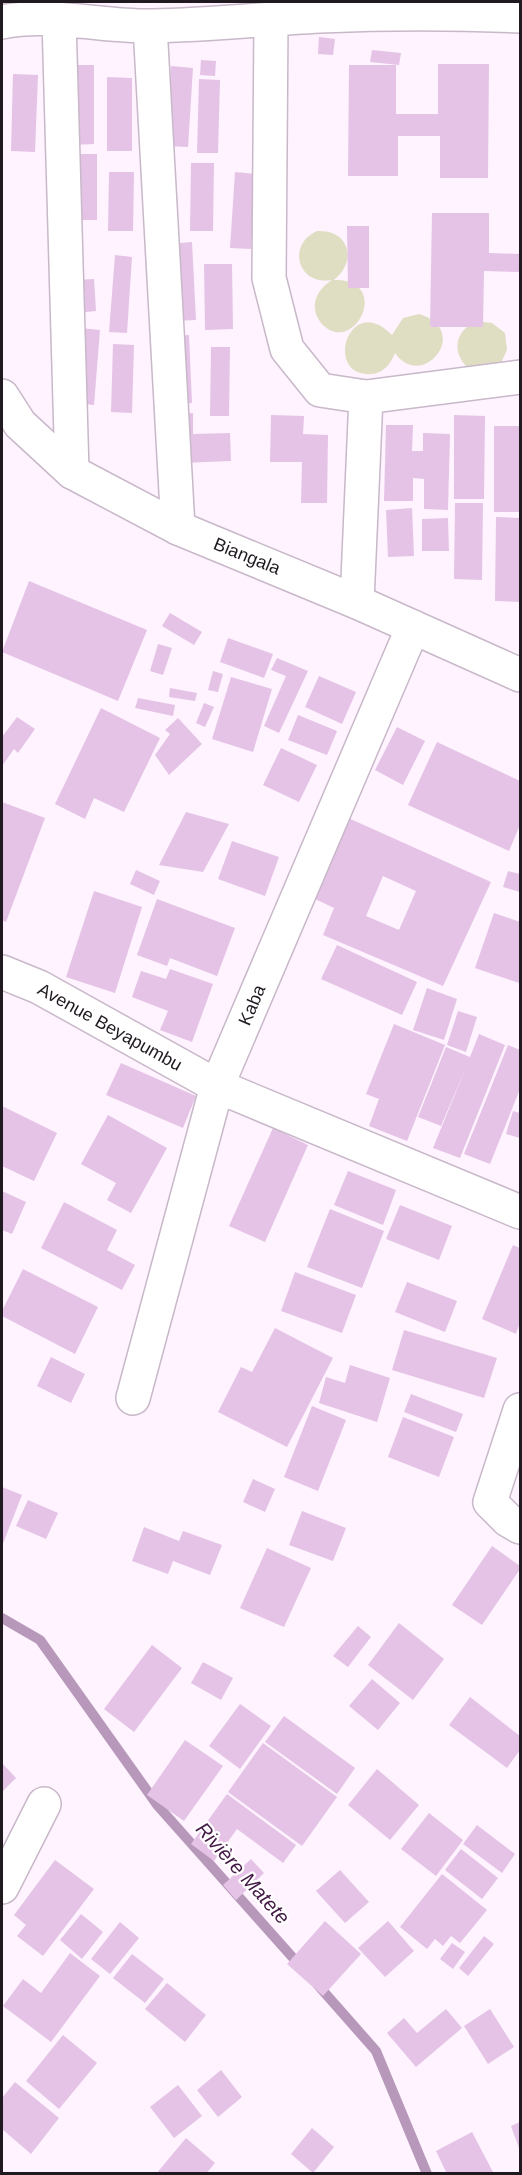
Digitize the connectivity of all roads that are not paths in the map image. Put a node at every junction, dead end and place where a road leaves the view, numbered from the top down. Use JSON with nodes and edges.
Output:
{"nodes":[{"id":1,"x":449,"y":7,"type":"edge"},
{"id":2,"x":318,"y":9,"type":"edge"},
{"id":3,"x":194,"y":12,"type":"edge"},
{"id":4,"x":6,"y":15,"type":"edge"},
{"id":5,"x":520,"y":16,"type":"edge"},
{"id":6,"x":59,"y":20,"type":"junction"},
{"id":7,"x":271,"y":21,"type":"junction"},
{"id":8,"x":150,"y":26,"type":"junction"},
{"id":9,"x":520,"y":377,"type":"edge"},
{"id":10,"x":2,"y":396,"type":"edge"},
{"id":11,"x":366,"y":397,"type":"junction"},
{"id":12,"x":11,"y":423,"type":"edge"},
{"id":13,"x":72,"y":472,"type":"junction"},
{"id":14,"x":178,"y":528,"type":"junction"},
{"id":15,"x":357,"y":602,"type":"junction"},
{"id":16,"x":413,"y":627,"type":"junction"},
{"id":17,"x":520,"y":675,"type":"edge"},
{"id":18,"x":2,"y":972,"type":"edge"},
{"id":19,"x":217,"y":1086,"type":"junction"},
{"id":20,"x":520,"y":1212,"type":"edge"},
{"id":21,"x":133,"y":1398,"type":"dead end"},
{"id":22,"x":520,"y":1410,"type":"edge"},
{"id":23,"x":520,"y":1527,"type":"edge"},
{"id":24,"x":44,"y":1804,"type":"dead end"},
{"id":25,"x":2,"y":1887,"type":"edge"}],
"edges":[{"from":1,"to":2,"type":"street"},
{"from":1,"to":5,"type":"street"},
{"from":2,"to":7,"type":"street"},
{"from":3,"to":7,"type":"street"},
{"from":3,"to":8,"type":"street"},
{"from":4,"to":6,"type":"street"},
{"from":6,"to":8,"type":"street"},
{"from":6,"to":13,"type":"street"},
{"from":7,"to":11,"type":"street"},
{"from":8,"to":14,"type":"street"},
{"from":9,"to":11,"type":"street"},
{"from":10,"to":12,"type":"street","name":"Biangala"},
{"from":11,"to":15,"type":"street"},
{"from":12,"to":13,"type":"street","name":"Biangala"},
{"from":13,"to":14,"type":"street","name":"Biangala"},
{"from":14,"to":15,"type":"street","name":"Biangala"},
{"from":15,"to":16,"type":"street","name":"Biangala"},
{"from":16,"to":17,"type":"street","name":"Biangala"},
{"from":16,"to":19,"type":"street","name":"Kaba"},
{"from":18,"to":19,"type":"street","name":"Avenue Beyapumbu"},
{"from":19,"to":20,"type":"street","name":"Avenue Beyapumbu"},
{"from":19,"to":21,"type":"street","name":"Kaba"},
{"from":22,"to":23,"type":"street"},
{"from":24,"to":25,"type":"street"}]}
